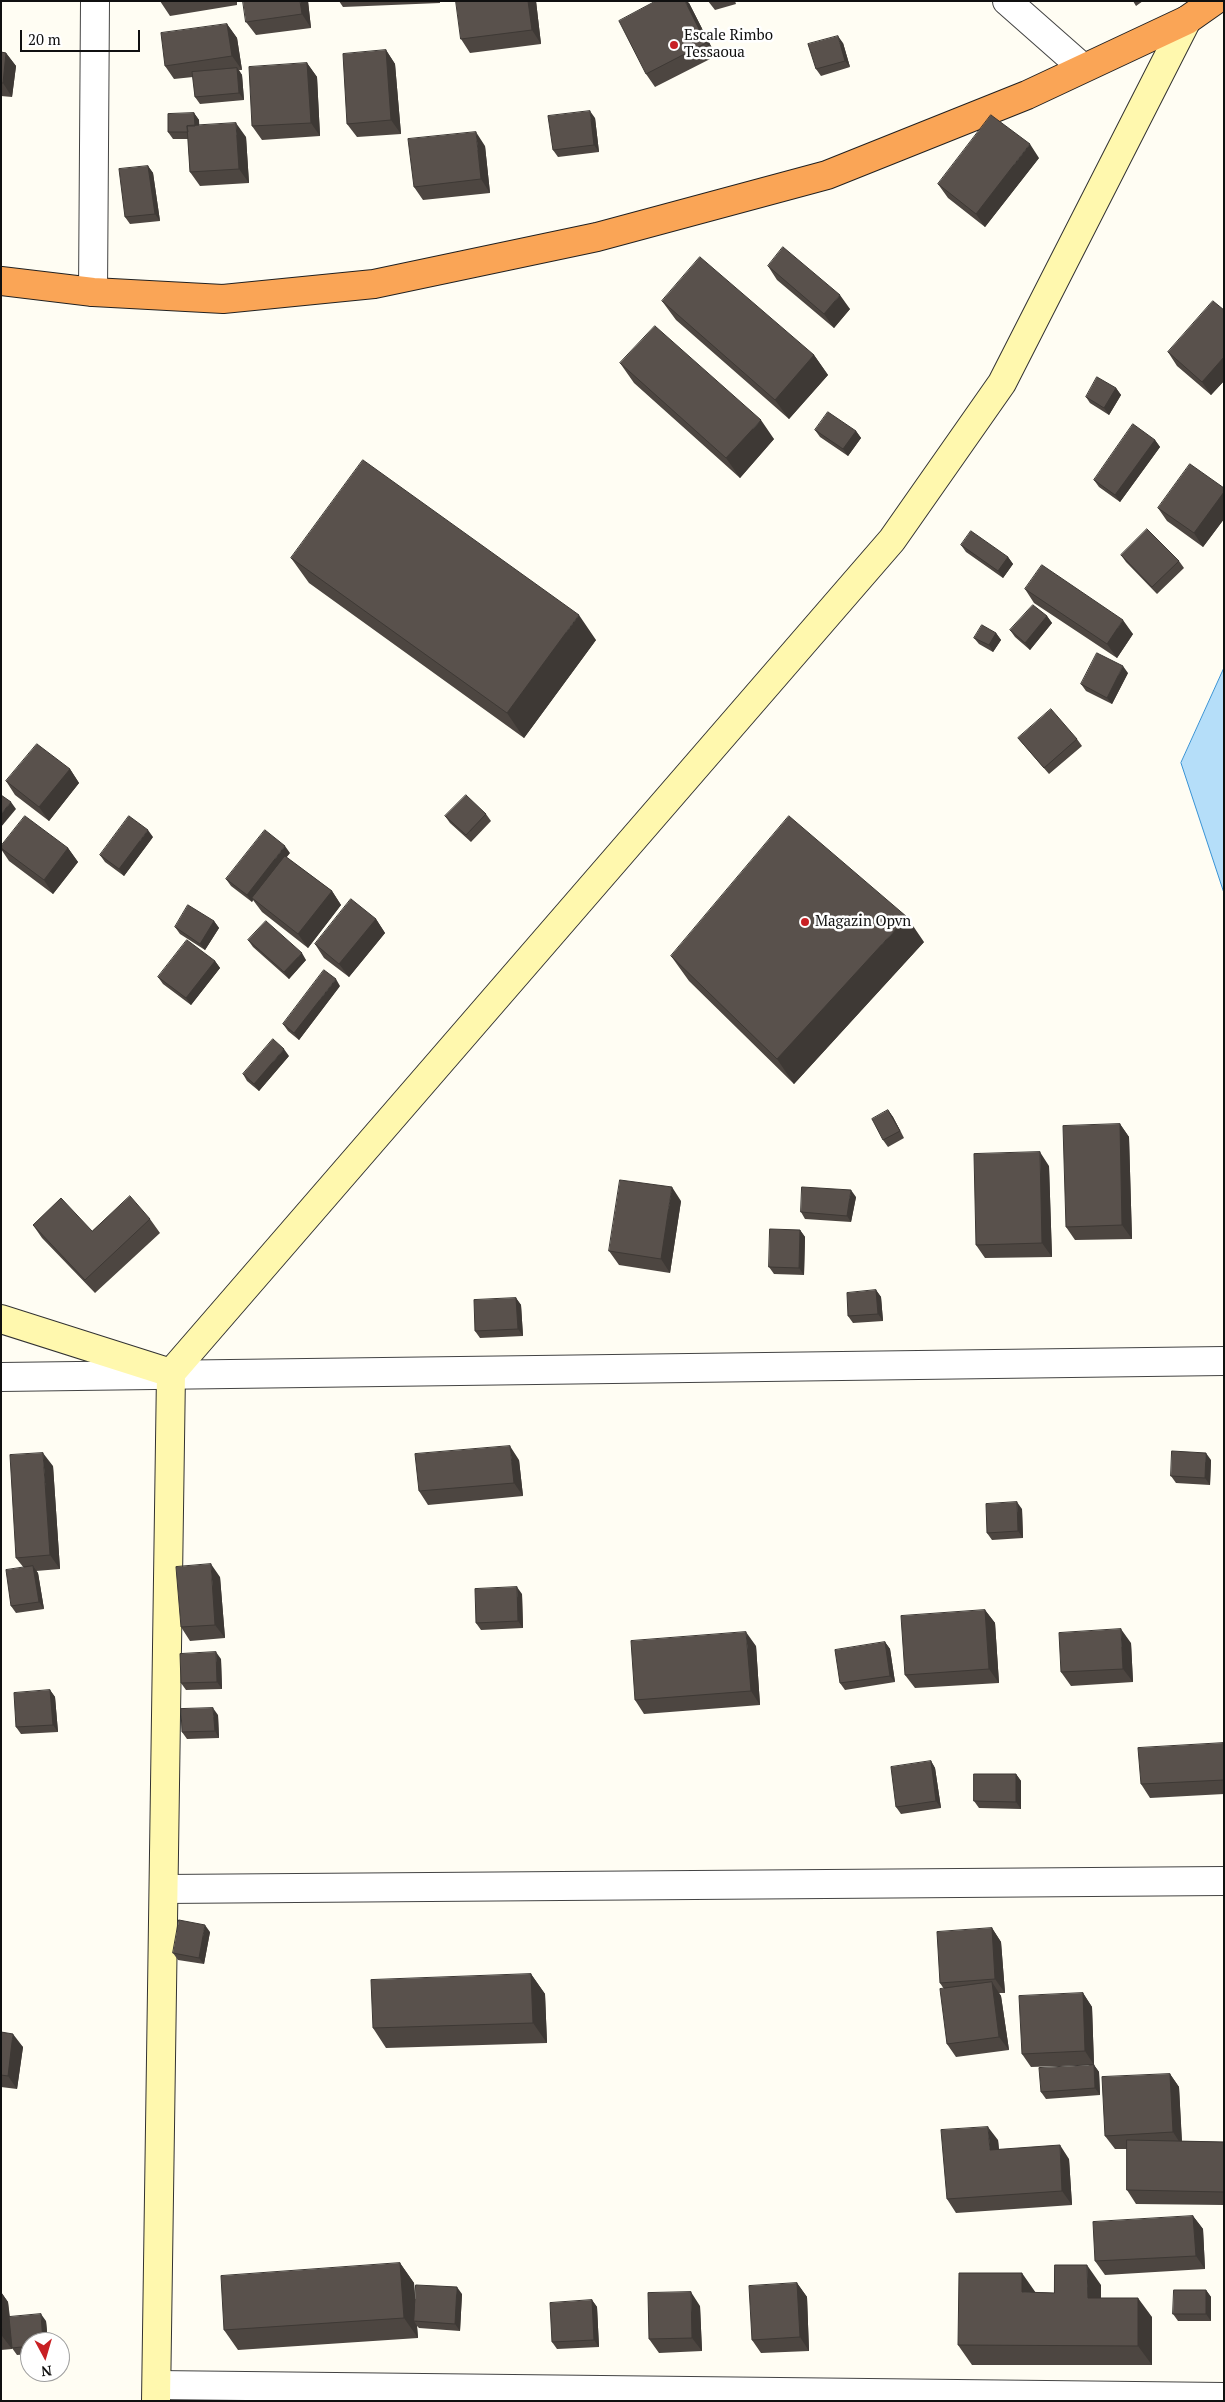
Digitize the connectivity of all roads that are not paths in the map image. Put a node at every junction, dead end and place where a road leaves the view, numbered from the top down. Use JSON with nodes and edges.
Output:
{"nodes":[{"id":1,"x":95,"y":1,"type":"edge"},
{"id":2,"x":1007,"y":1,"type":"edge"},
{"id":3,"x":1214,"y":1,"type":"edge"},
{"id":4,"x":1187,"y":20,"type":"junction"},
{"id":5,"x":1083,"y":68,"type":"junction"},
{"id":6,"x":1,"y":281,"type":"edge"},
{"id":7,"x":93,"y":292,"type":"junction"},
{"id":8,"x":1,"y":1319,"type":"edge"},
{"id":9,"x":1224,"y":1361,"type":"edge"},
{"id":10,"x":171,"y":1373,"type":"junction"},
{"id":11,"x":1,"y":1377,"type":"edge"},
{"id":12,"x":1224,"y":1881,"type":"edge"},
{"id":13,"x":164,"y":1889,"type":"junction"},
{"id":14,"x":156,"y":2393,"type":"edge"},
{"id":15,"x":1224,"y":2397,"type":"edge"}],
"edges":[{"from":1,"to":7,"type":"street"},
{"from":2,"to":5,"type":"street"},
{"from":3,"to":4,"type":"highway"},
{"from":4,"to":5,"type":"highway"},
{"from":4,"to":10,"type":"street"},
{"from":5,"to":7,"type":"highway"},
{"from":6,"to":7,"type":"highway"},
{"from":8,"to":10,"type":"street"},
{"from":9,"to":10,"type":"street"},
{"from":10,"to":11,"type":"street"},
{"from":10,"to":13,"type":"street"},
{"from":12,"to":13,"type":"street"},
{"from":13,"to":14,"type":"street"},
{"from":14,"to":15,"type":"street"}]}
